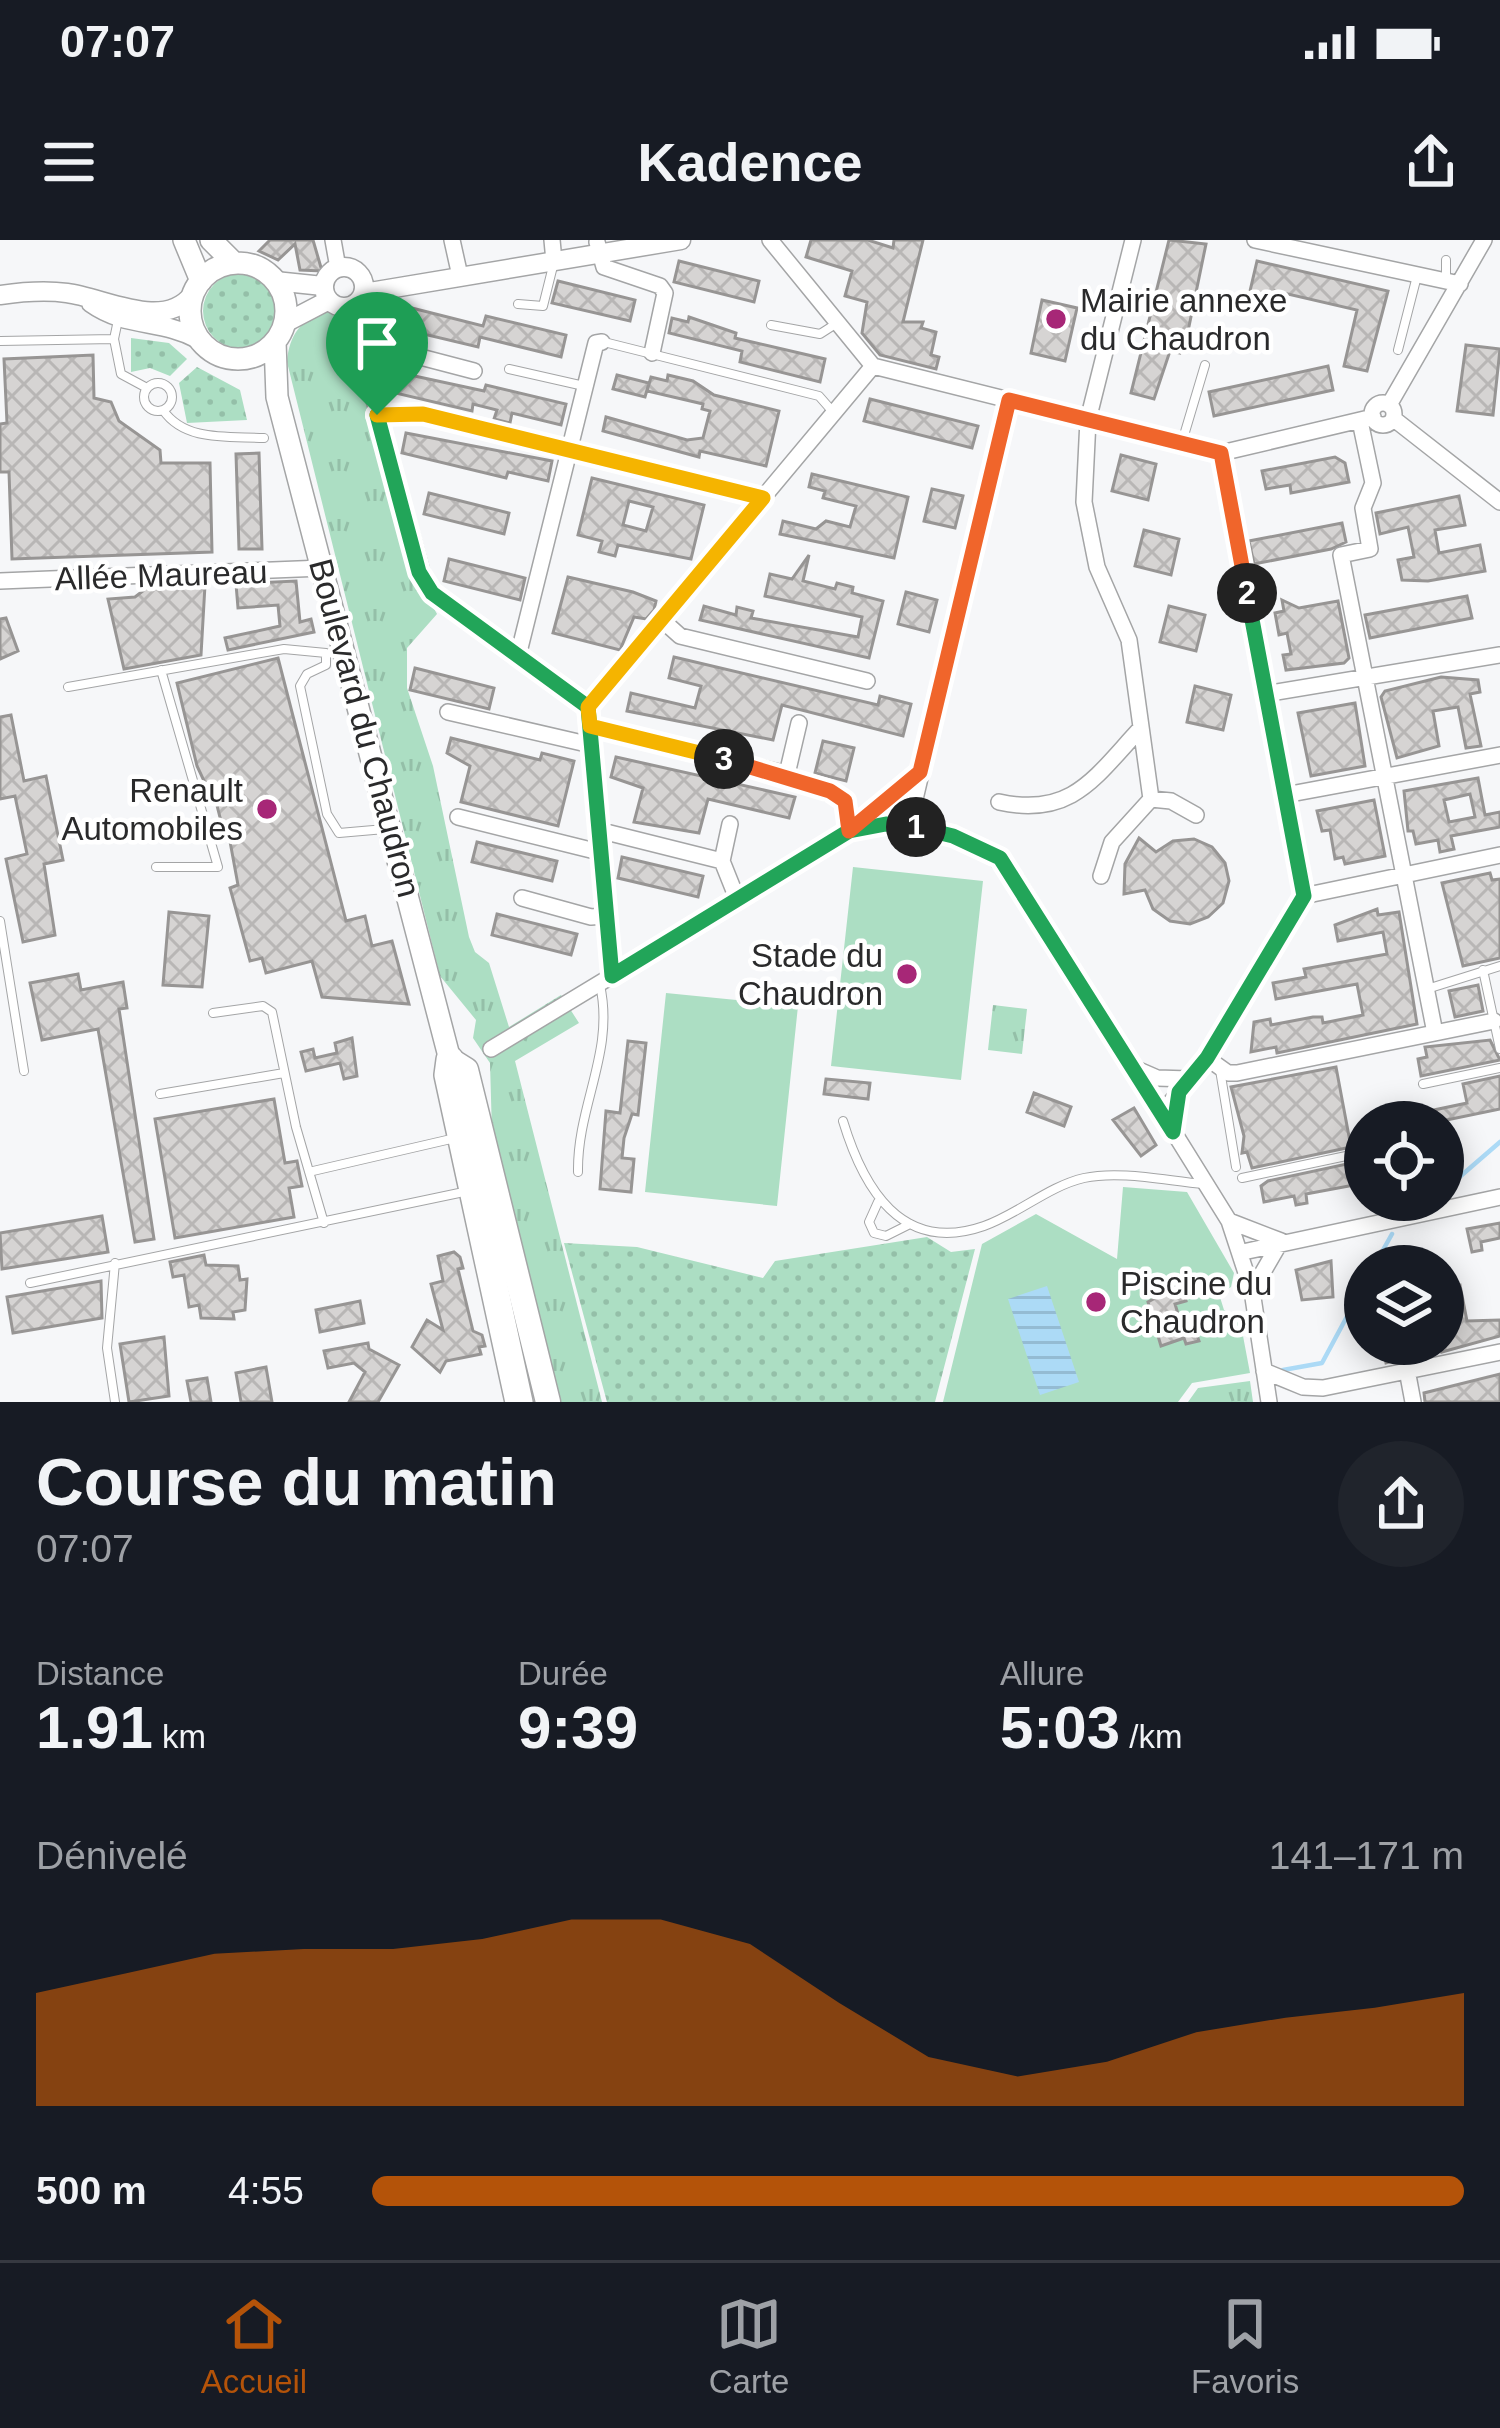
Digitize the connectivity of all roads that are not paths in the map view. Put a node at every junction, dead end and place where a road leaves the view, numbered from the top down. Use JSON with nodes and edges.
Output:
{"nodes":[{"id":1,"x":184,"y":240,"type":"edge"},
{"id":2,"x":211,"y":240,"type":"edge"},
{"id":3,"x":333,"y":240,"type":"edge"},
{"id":4,"x":452,"y":240,"type":"edge"},
{"id":5,"x":681,"y":240,"type":"edge"},
{"id":6,"x":770,"y":240,"type":"edge"},
{"id":7,"x":1133,"y":240,"type":"edge"},
{"id":8,"x":1258,"y":240,"type":"edge"},
{"id":9,"x":1484,"y":240,"type":"edge"},
{"id":10,"x":601,"y":245,"type":"edge"},
{"id":11,"x":1295,"y":246,"type":"edge"},
{"id":12,"x":553,"y":250,"type":"edge"},
{"id":13,"x":1446,"y":260,"type":"dead end"},
{"id":14,"x":234,"y":263,"type":"junction"},
{"id":15,"x":338,"y":268,"type":"junction"},
{"id":16,"x":459,"y":271,"type":"junction"},
{"id":17,"x":1417,"y":276,"type":"junction"},
{"id":18,"x":275,"y":281,"type":"junction"},
{"id":19,"x":1453,"y":282,"type":"junction"},
{"id":20,"x":364,"y":287,"type":"junction"},
{"id":21,"x":196,"y":288,"type":"junction"},
{"id":22,"x":0,"y":295,"type":"edge"},
{"id":23,"x":83,"y":296,"type":"junction"},
{"id":24,"x":333,"y":298,"type":"junction"},
{"id":25,"x":518,"y":304,"type":"dead end"},
{"id":26,"x":149,"y":311,"type":"junction"},
{"id":27,"x":771,"y":325,"type":"dead end"},
{"id":28,"x":834,"y":325,"type":"junction"},
{"id":29,"x":116,"y":330,"type":"junction"},
{"id":30,"x":279,"y":332,"type":"junction"},
{"id":31,"x":198,"y":339,"type":"junction"},
{"id":32,"x":0,"y":341,"type":"edge"},
{"id":33,"x":602,"y":342,"type":"joint"},
{"id":34,"x":1398,"y":350,"type":"dead end"},
{"id":35,"x":652,"y":353,"type":"junction"},
{"id":36,"x":237,"y":359,"type":"junction"},
{"id":37,"x":1205,"y":365,"type":"dead end"},
{"id":38,"x":873,"y":366,"type":"junction"},
{"id":39,"x":365,"y":370,"type":"junction"},
{"id":40,"x":509,"y":370,"type":"dead end"},
{"id":41,"x":474,"y":371,"type":"dead end"},
{"id":42,"x":585,"y":386,"type":"junction"},
{"id":43,"x":147,"y":388,"type":"junction"},
{"id":44,"x":277,"y":397,"type":"junction"},
{"id":45,"x":1009,"y":400,"type":"junction"},
{"id":46,"x":163,"y":410,"type":"junction"},
{"id":47,"x":1391,"y":412,"type":"junction"},
{"id":48,"x":834,"y":413,"type":"junction"},
{"id":49,"x":377,"y":415,"type":"junction"},
{"id":50,"x":1367,"y":419,"type":"junction"},
{"id":51,"x":1088,"y":420,"type":"junction"},
{"id":52,"x":264,"y":437,"type":"dead end"},
{"id":53,"x":1182,"y":444,"type":"junction"},
{"id":54,"x":569,"y":451,"type":"junction"},
{"id":55,"x":1221,"y":453,"type":"junction"},
{"id":56,"x":763,"y":498,"type":"junction"},
{"id":57,"x":1500,"y":502,"type":"edge"},
{"id":58,"x":323,"y":568,"type":"junction"},
{"id":59,"x":0,"y":581,"type":"edge"},
{"id":60,"x":661,"y":620,"type":"junction"},
{"id":61,"x":1500,"y":655,"type":"edge"},
{"id":62,"x":518,"y":656,"type":"junction"},
{"id":63,"x":161,"y":670,"type":"junction"},
{"id":64,"x":1365,"y":677,"type":"junction"},
{"id":65,"x":867,"y":681,"type":"dead end"},
{"id":66,"x":68,"y":687,"type":"dead end"},
{"id":67,"x":1265,"y":694,"type":"junction"},
{"id":68,"x":588,"y":707,"type":"junction"},
{"id":69,"x":448,"y":712,"type":"dead end"},
{"id":70,"x":799,"y":723,"type":"dead end"},
{"id":71,"x":590,"y":726,"type":"junction"},
{"id":72,"x":1140,"y":729,"type":"junction"},
{"id":73,"x":591,"y":745,"type":"junction"},
{"id":74,"x":1500,"y":755,"type":"edge"},
{"id":75,"x":920,"y":772,"type":"junction"},
{"id":76,"x":787,"y":774,"type":"junction"},
{"id":77,"x":1384,"y":778,"type":"junction"},
{"id":78,"x":1285,"y":795,"type":"junction"},
{"id":79,"x":1151,"y":799,"type":"junction"},
{"id":80,"x":999,"y":802,"type":"dead end"},
{"id":81,"x":1196,"y":815,"type":"dead end"},
{"id":82,"x":458,"y":817,"type":"dead end"},
{"id":83,"x":730,"y":824,"type":"dead end"},
{"id":84,"x":909,"y":825,"type":"junction"},
{"id":85,"x":392,"y":827,"type":"junction"},
{"id":86,"x":598,"y":830,"type":"junction"},
{"id":87,"x":853,"y":830,"type":"junction"},
{"id":88,"x":599,"y":852,"type":"junction"},
{"id":89,"x":1500,"y":855,"type":"edge"},
{"id":90,"x":722,"y":861,"type":"junction"},
{"id":91,"x":156,"y":867,"type":"dead end"},
{"id":92,"x":1101,"y":876,"type":"dead end"},
{"id":93,"x":1403,"y":876,"type":"junction"},
{"id":94,"x":1304,"y":896,"type":"junction"},
{"id":95,"x":522,"y":898,"type":"dead end"},
{"id":96,"x":738,"y":901,"type":"junction"},
{"id":97,"x":604,"y":916,"type":"junction"},
{"id":98,"x":0,"y":921,"type":"edge"},
{"id":99,"x":1500,"y":966,"type":"edge"},
{"id":100,"x":1483,"y":970,"type":"junction"},
{"id":101,"x":606,"y":980,"type":"junction"},
{"id":102,"x":1426,"y":989,"type":"junction"},
{"id":103,"x":213,"y":1013,"type":"dead end"},
{"id":104,"x":1494,"y":1021,"type":"junction"},
{"id":105,"x":1435,"y":1033,"type":"junction"},
{"id":106,"x":491,"y":1049,"type":"dead end"},
{"id":107,"x":1500,"y":1049,"type":"edge"},
{"id":108,"x":450,"y":1060,"type":"junction"},
{"id":109,"x":1214,"y":1063,"type":"junction"},
{"id":110,"x":1134,"y":1068,"type":"junction"},
{"id":111,"x":1500,"y":1068,"type":"edge"},
{"id":112,"x":24,"y":1071,"type":"dead end"},
{"id":113,"x":284,"y":1073,"type":"junction"},
{"id":114,"x":1423,"y":1084,"type":"dead end"},
{"id":115,"x":1184,"y":1086,"type":"junction"},
{"id":116,"x":160,"y":1094,"type":"dead end"},
{"id":117,"x":1162,"y":1113,"type":"junction"},
{"id":118,"x":843,"y":1120,"type":"dead end"},
{"id":119,"x":1173,"y":1132,"type":"junction"},
{"id":120,"x":451,"y":1139,"type":"dead end"},
{"id":121,"x":1344,"y":1156,"type":"edge"},
{"id":122,"x":1236,"y":1167,"type":"dead end"},
{"id":123,"x":313,"y":1171,"type":"junction"},
{"id":124,"x":578,"y":1172,"type":"dead end"},
{"id":125,"x":1242,"y":1178,"type":"dead end"},
{"id":126,"x":1206,"y":1184,"type":"junction"},
{"id":127,"x":459,"y":1193,"type":"dead end"},
{"id":128,"x":1500,"y":1197,"type":"edge"},
{"id":129,"x":878,"y":1202,"type":"junction"},
{"id":130,"x":1464,"y":1204,"type":"edge"},
{"id":131,"x":1229,"y":1221,"type":"junction"},
{"id":132,"x":1383,"y":1221,"type":"edge"},
{"id":133,"x":324,"y":1223,"type":"junction"},
{"id":134,"x":910,"y":1224,"type":"junction"},
{"id":135,"x":1281,"y":1241,"type":"junction"},
{"id":136,"x":1243,"y":1252,"type":"junction"},
{"id":137,"x":115,"y":1263,"type":"junction"},
{"id":138,"x":30,"y":1283,"type":"dead end"},
{"id":139,"x":1252,"y":1291,"type":"junction"},
{"id":140,"x":1500,"y":1352,"type":"edge"},
{"id":141,"x":1407,"y":1370,"type":"junction"},
{"id":142,"x":1264,"y":1371,"type":"junction"},
{"id":143,"x":115,"y":1402,"type":"edge"},
{"id":144,"x":519,"y":1402,"type":"edge"},
{"id":145,"x":535,"y":1402,"type":"edge"},
{"id":146,"x":548,"y":1402,"type":"edge"},
{"id":147,"x":1270,"y":1402,"type":"edge"},
{"id":148,"x":1413,"y":1402,"type":"edge"}],
"edges":[{"from":1,"to":21,"type":"main road"},
{"from":2,"to":14,"type":"main road"},
{"from":3,"to":15,"type":"street"},
{"from":4,"to":16,"type":"street"},
{"from":5,"to":10,"type":"street"},
{"from":6,"to":28,"type":"street"},
{"from":7,"to":51,"type":"street"},
{"from":8,"to":11,"type":"street"},
{"from":9,"to":19,"type":"street"},
{"from":10,"to":12,"type":"street"},
{"from":10,"to":35,"type":"street"},
{"from":11,"to":17,"type":"street"},
{"from":12,"to":16,"type":"street"},
{"from":12,"to":25,"type":"lane"},
{"from":13,"to":19,"type":"lane"},
{"from":14,"to":18,"type":"main road"},
{"from":14,"to":21,"type":"main road"},
{"from":15,"to":20,"type":"street"},
{"from":15,"to":24,"type":"street"},
{"from":16,"to":20,"type":"street"},
{"from":17,"to":19,"type":"street"},
{"from":17,"to":34,"type":"lane"},
{"from":18,"to":24,"type":"street"},
{"from":18,"to":30,"type":"main road"},
{"from":19,"to":47,"type":"street"},
{"from":20,"to":24,"type":"street"},
{"from":21,"to":26,"type":"street"},
{"from":21,"to":31,"type":"main road"},
{"from":22,"to":23,"type":"street"},
{"from":23,"to":26,"type":"street"},
{"from":23,"to":29,"type":"street"},
{"from":24,"to":30,"type":"street"},
{"from":24,"to":39,"type":"street"},
{"from":26,"to":29,"type":"street"},
{"from":27,"to":28,"type":"lane"},
{"from":28,"to":38,"type":"street"},
{"from":29,"to":31,"type":"street"},
{"from":29,"to":32,"type":"lane"},
{"from":29,"to":43,"type":"lane"},
{"from":30,"to":36,"type":"main road"},
{"from":30,"to":44,"type":"main road","name":"Boulevard du Chaudron"},
{"from":31,"to":36,"type":"main road"},
{"from":33,"to":35,"type":"lane"},
{"from":33,"to":42,"type":"street"},
{"from":35,"to":48,"type":"lane"},
{"from":36,"to":44,"type":"main road"},
{"from":37,"to":53,"type":"lane"},
{"from":38,"to":45,"type":"street"},
{"from":38,"to":48,"type":"street"},
{"from":39,"to":41,"type":"street"},
{"from":39,"to":49,"type":"street"},
{"from":40,"to":42,"type":"lane"},
{"from":42,"to":54,"type":"street"},
{"from":43,"to":46,"type":"lane"},
{"from":43,"to":46,"type":"lane"},
{"from":44,"to":58,"type":"main road","name":"Boulevard du Chaudron"},
{"from":45,"to":51,"type":"street"},
{"from":45,"to":75,"type":"street"},
{"from":46,"to":52,"type":"lane"},
{"from":47,"to":50,"type":"street"},
{"from":47,"to":57,"type":"street"},
{"from":48,"to":56,"type":"street"},
{"from":49,"to":54,"type":"street"},
{"from":49,"to":62,"type":"street"},
{"from":50,"to":55,"type":"street"},
{"from":50,"to":64,"type":"street"},
{"from":51,"to":53,"type":"street"},
{"from":51,"to":72,"type":"street"},
{"from":53,"to":55,"type":"street"},
{"from":54,"to":56,"type":"street"},
{"from":54,"to":62,"type":"street"},
{"from":55,"to":67,"type":"street"},
{"from":56,"to":60,"type":"street"},
{"from":58,"to":59,"type":"street","name":"Allée Maureau"},
{"from":58,"to":85,"type":"main road","name":"Boulevard du Chaudron"},
{"from":60,"to":65,"type":"street"},
{"from":60,"to":68,"type":"street"},
{"from":61,"to":64,"type":"street"},
{"from":62,"to":68,"type":"street"},
{"from":63,"to":66,"type":"lane"},
{"from":63,"to":85,"type":"lane"},
{"from":63,"to":91,"type":"lane"},
{"from":64,"to":67,"type":"street"},
{"from":64,"to":77,"type":"street"},
{"from":67,"to":78,"type":"street"},
{"from":68,"to":71,"type":"street"},
{"from":69,"to":73,"type":"street"},
{"from":70,"to":76,"type":"street"},
{"from":71,"to":73,"type":"street"},
{"from":71,"to":76,"type":"street"},
{"from":72,"to":79,"type":"street"},
{"from":72,"to":80,"type":"street"},
{"from":73,"to":86,"type":"street"},
{"from":74,"to":77,"type":"street"},
{"from":75,"to":84,"type":"street"},
{"from":75,"to":87,"type":"street"},
{"from":76,"to":87,"type":"street"},
{"from":77,"to":78,"type":"street"},
{"from":77,"to":93,"type":"street"},
{"from":78,"to":94,"type":"street"},
{"from":79,"to":81,"type":"street"},
{"from":79,"to":92,"type":"street"},
{"from":82,"to":88,"type":"street"},
{"from":83,"to":90,"type":"street"},
{"from":84,"to":87,"type":"street"},
{"from":84,"to":110,"type":"street"},
{"from":85,"to":108,"type":"main road","name":"Boulevard du Chaudron"},
{"from":86,"to":88,"type":"street"},
{"from":86,"to":90,"type":"street"},
{"from":87,"to":96,"type":"street"},
{"from":88,"to":97,"type":"street"},
{"from":89,"to":93,"type":"street"},
{"from":90,"to":96,"type":"street"},
{"from":93,"to":94,"type":"street"},
{"from":93,"to":102,"type":"street"},
{"from":94,"to":109,"type":"street"},
{"from":95,"to":97,"type":"street"},
{"from":96,"to":101,"type":"street"},
{"from":97,"to":101,"type":"street"},
{"from":98,"to":112,"type":"lane"},
{"from":99,"to":100,"type":"lane"},
{"from":100,"to":102,"type":"lane"},
{"from":100,"to":104,"type":"lane"},
{"from":101,"to":106,"type":"street"},
{"from":101,"to":124,"type":"lane"},
{"from":102,"to":105,"type":"street"},
{"from":103,"to":113,"type":"lane"},
{"from":104,"to":105,"type":"street"},
{"from":104,"to":107,"type":"lane"},
{"from":105,"to":109,"type":"street"},
{"from":108,"to":144,"type":"highway"},
{"from":108,"to":145,"type":"main road"},
{"from":108,"to":146,"type":"main road"},
{"from":109,"to":115,"type":"street"},
{"from":109,"to":122,"type":"lane"},
{"from":110,"to":115,"type":"street"},
{"from":110,"to":117,"type":"street"},
{"from":111,"to":114,"type":"lane"},
{"from":113,"to":116,"type":"lane"},
{"from":113,"to":123,"type":"lane"},
{"from":115,"to":117,"type":"street"},
{"from":115,"to":119,"type":"street"},
{"from":117,"to":119,"type":"street"},
{"from":118,"to":129,"type":"lane"},
{"from":119,"to":126,"type":"street"},
{"from":120,"to":123,"type":"lane"},
{"from":121,"to":125,"type":"lane"},
{"from":123,"to":133,"type":"lane"},
{"from":126,"to":131,"type":"street"},
{"from":126,"to":134,"type":"lane"},
{"from":127,"to":133,"type":"lane"},
{"from":128,"to":130,"type":"street"},
{"from":129,"to":134,"type":"lane"},
{"from":129,"to":134,"type":"lane"},
{"from":131,"to":135,"type":"street"},
{"from":131,"to":136,"type":"street"},
{"from":132,"to":135,"type":"street"},
{"from":133,"to":137,"type":"lane"},
{"from":135,"to":136,"type":"street"},
{"from":135,"to":139,"type":"street"},
{"from":136,"to":139,"type":"street"},
{"from":137,"to":138,"type":"lane"},
{"from":137,"to":143,"type":"lane"},
{"from":139,"to":142,"type":"street"},
{"from":140,"to":141,"type":"street"},
{"from":141,"to":142,"type":"street"},
{"from":141,"to":148,"type":"street"},
{"from":142,"to":147,"type":"street"}]}
